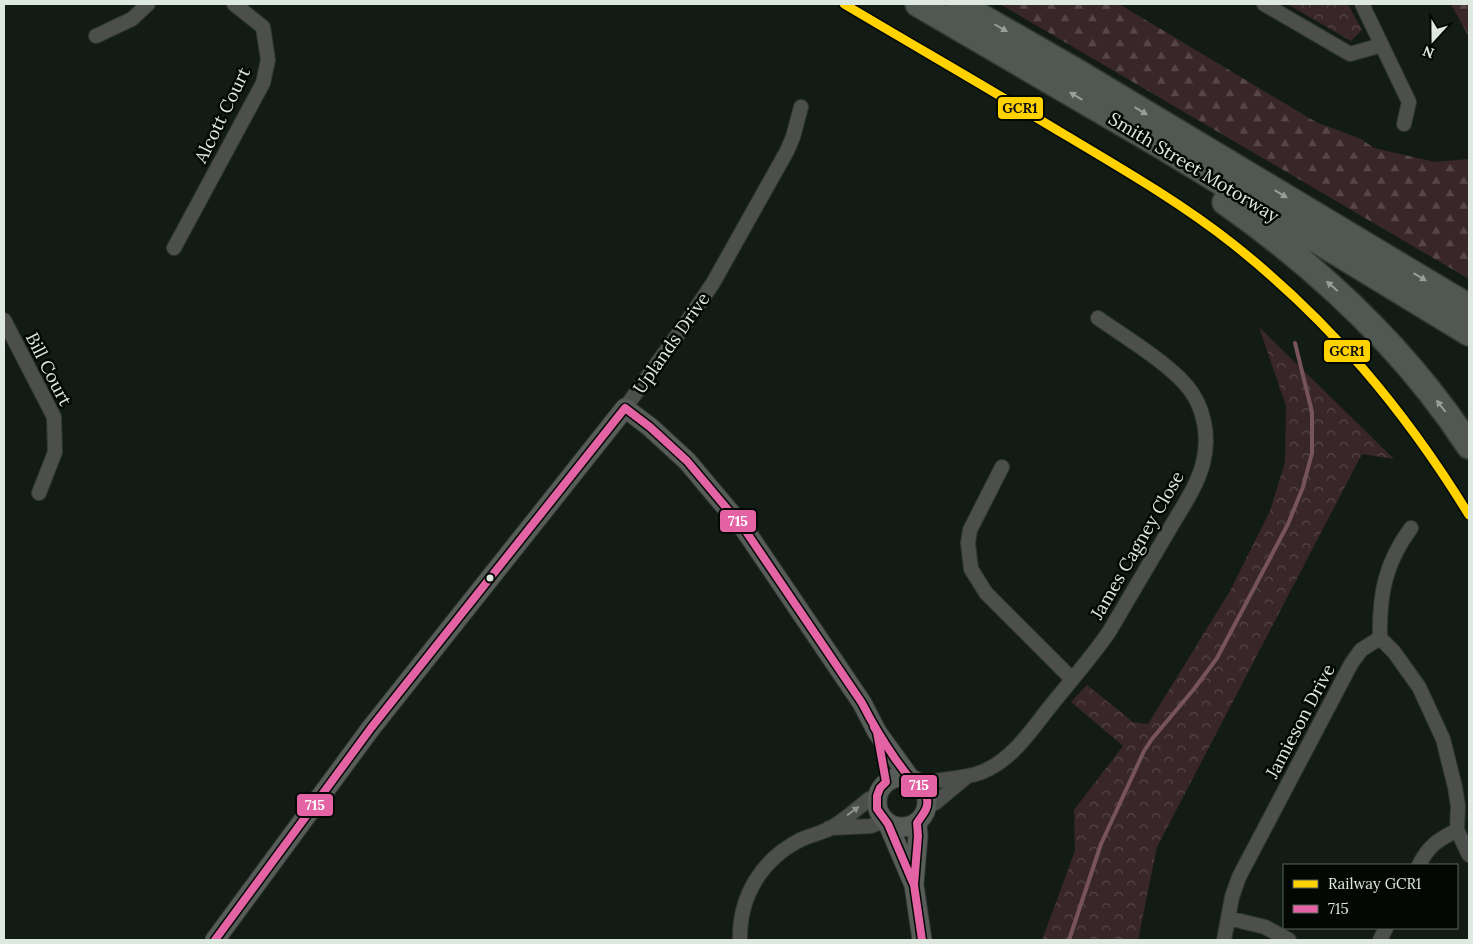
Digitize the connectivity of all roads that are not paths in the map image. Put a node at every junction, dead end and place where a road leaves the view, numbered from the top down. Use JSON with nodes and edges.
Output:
{"nodes":[{"id":1,"x":148,"y":4,"type":"edge"},
{"id":2,"x":234,"y":4,"type":"edge"},
{"id":3,"x":918,"y":4,"type":"edge"},
{"id":4,"x":959,"y":4,"type":"edge"},
{"id":5,"x":1264,"y":4,"type":"edge"},
{"id":6,"x":1362,"y":4,"type":"edge"},
{"id":7,"x":96,"y":36,"type":"dead end"},
{"id":8,"x":1382,"y":45,"type":"junction"},
{"id":9,"x":801,"y":107,"type":"dead end"},
{"id":10,"x":1404,"y":124,"type":"dead end"},
{"id":11,"x":1163,"y":147,"type":"junction"},
{"id":12,"x":174,"y":248,"type":"dead end"},
{"id":13,"x":1469,"y":307,"type":"edge"},
{"id":14,"x":1098,"y":318,"type":"dead end"},
{"id":15,"x":4,"y":320,"type":"edge"},
{"id":16,"x":1469,"y":333,"type":"edge"},
{"id":17,"x":625,"y":408,"type":"junction"},
{"id":18,"x":1469,"y":446,"type":"edge"},
{"id":19,"x":1002,"y":467,"type":"dead end"},
{"id":20,"x":39,"y":493,"type":"dead end"},
{"id":21,"x":1411,"y":528,"type":"dead end"},
{"id":22,"x":1380,"y":638,"type":"junction"},
{"id":23,"x":1072,"y":679,"type":"junction"},
{"id":24,"x":876,"y":732,"type":"junction"},
{"id":25,"x":965,"y":778,"type":"junction"},
{"id":26,"x":914,"y":781,"type":"junction"},
{"id":27,"x":881,"y":789,"type":"junction"},
{"id":28,"x":927,"y":806,"type":"junction"},
{"id":29,"x":886,"y":822,"type":"junction"},
{"id":30,"x":917,"y":823,"type":"junction"},
{"id":31,"x":829,"y":828,"type":"junction"},
{"id":32,"x":1457,"y":830,"type":"junction"},
{"id":33,"x":1469,"y":855,"type":"edge"},
{"id":34,"x":1420,"y":864,"type":"edge"},
{"id":35,"x":914,"y":885,"type":"junction"},
{"id":36,"x":1228,"y":918,"type":"junction"},
{"id":37,"x":215,"y":940,"type":"edge"},
{"id":38,"x":740,"y":940,"type":"edge"},
{"id":39,"x":922,"y":940,"type":"edge"},
{"id":40,"x":1224,"y":940,"type":"edge"},
{"id":41,"x":1289,"y":940,"type":"edge"}],
"edges":[{"from":1,"to":7,"type":"street"},
{"from":2,"to":12,"type":"street","name":"Alcott Court"},
{"from":11,"to":3,"type":"highway","name":"Smith Street Motorway","one_way":true},
{"from":4,"to":13,"type":"highway","name":"Smith Street Motorway","one_way":true},
{"from":5,"to":8,"type":"street"},
{"from":6,"to":8,"type":"street"},
{"from":8,"to":10,"type":"street"},
{"from":9,"to":17,"type":"street","name":"Uplands Drive"},
{"from":11,"to":16,"type":"highway","name":"Smith Street Motorway"},
{"from":18,"to":11,"type":"highway","one_way":true},
{"from":14,"to":23,"type":"street","name":"James Cagney Close"},
{"from":15,"to":20,"type":"street","name":"Bill Court"},
{"from":17,"to":24,"type":"street"},
{"from":17,"to":37,"type":"street","name":"Uplands Drive"},
{"from":19,"to":23,"type":"street"},
{"from":21,"to":22,"type":"street"},
{"from":22,"to":32,"type":"street"},
{"from":22,"to":36,"type":"street","name":"Jamieson Drive"},
{"from":23,"to":25,"type":"street","name":"James Cagney Close"},
{"from":24,"to":26,"type":"street"},
{"from":24,"to":27,"type":"street"},
{"from":25,"to":26,"type":"street","name":"James Cagney Close"},
{"from":25,"to":28,"type":"street","name":"James Cagney Close"},
{"from":26,"to":27,"type":"street"},
{"from":26,"to":28,"type":"street"},
{"from":27,"to":29,"type":"street"},
{"from":31,"to":27,"type":"street","one_way":true},
{"from":28,"to":30,"type":"street"},
{"from":29,"to":30,"type":"street"},
{"from":29,"to":31,"type":"street"},
{"from":29,"to":35,"type":"street"},
{"from":30,"to":35,"type":"street"},
{"from":31,"to":38,"type":"street"},
{"from":32,"to":33,"type":"street"},
{"from":32,"to":34,"type":"street"},
{"from":35,"to":39,"type":"street"},
{"from":36,"to":40,"type":"street","name":"Jamieson Drive"},
{"from":36,"to":41,"type":"street"}]}
